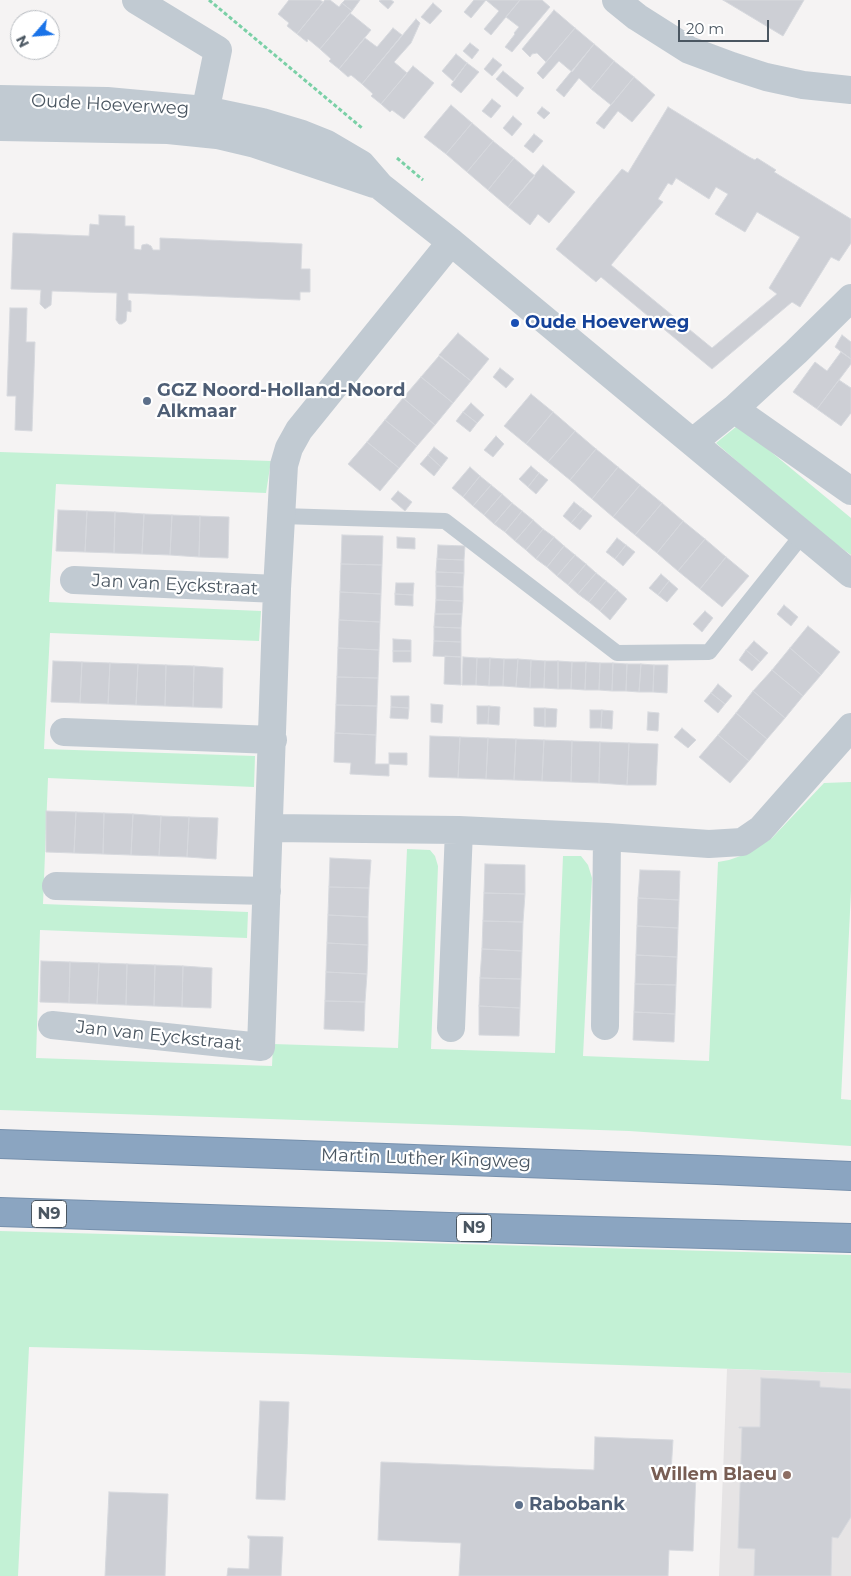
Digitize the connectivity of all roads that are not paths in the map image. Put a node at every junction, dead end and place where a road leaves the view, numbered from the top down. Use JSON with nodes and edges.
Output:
{"nodes":[{"id":1,"x":136,"y":0,"type":"edge"},
{"id":2,"x":616,"y":0,"type":"edge"},
{"id":3,"x":851,"y":90,"type":"edge"},
{"id":4,"x":0,"y":99,"type":"edge"},
{"id":5,"x":203,"y":121,"type":"junction"},
{"id":6,"x":0,"y":127,"type":"edge"},
{"id":7,"x":451,"y":242,"type":"junction"},
{"id":8,"x":851,"y":298,"type":"edge"},
{"id":9,"x":734,"y":409,"type":"junction"},
{"id":10,"x":693,"y":442,"type":"junction"},
{"id":11,"x":851,"y":491,"type":"edge"},
{"id":12,"x":281,"y":516,"type":"junction"},
{"id":13,"x":803,"y":534,"type":"junction"},
{"id":14,"x":851,"y":574,"type":"edge"},
{"id":15,"x":74,"y":580,"type":"dead end"},
{"id":16,"x":277,"y":590,"type":"junction"},
{"id":17,"x":851,"y":728,"type":"edge"},
{"id":18,"x":64,"y":732,"type":"dead end"},
{"id":19,"x":273,"y":740,"type":"junction"},
{"id":20,"x":270,"y":828,"type":"junction"},
{"id":21,"x":458,"y":830,"type":"junction"},
{"id":22,"x":606,"y":837,"type":"junction"},
{"id":23,"x":56,"y":886,"type":"dead end"},
{"id":24,"x":267,"y":891,"type":"junction"},
{"id":25,"x":52,"y":1025,"type":"dead end"},
{"id":26,"x":604,"y":1026,"type":"dead end"},
{"id":27,"x":451,"y":1028,"type":"dead end"},
{"id":28,"x":0,"y":1144,"type":"edge"},
{"id":29,"x":851,"y":1176,"type":"edge"},
{"id":30,"x":0,"y":1212,"type":"edge"},
{"id":31,"x":851,"y":1238,"type":"edge"}],
"edges":[{"from":1,"to":5,"type":"street"},
{"from":2,"to":3,"type":"street"},
{"from":4,"to":5,"type":"street","name":"Oude Hoeverweg"},
{"from":5,"to":6,"type":"street","name":"Oude Hoeverweg"},
{"from":5,"to":7,"type":"street","name":"Oude Hoeverweg"},
{"from":7,"to":10,"type":"street","name":"Oude Hoeverweg"},
{"from":7,"to":12,"type":"street","name":"Jan van Eyckstraat"},
{"from":8,"to":9,"type":"street"},
{"from":9,"to":10,"type":"street"},
{"from":9,"to":11,"type":"street"},
{"from":10,"to":13,"type":"street","name":"Oude Hoeverweg"},
{"from":12,"to":13,"type":"lane"},
{"from":12,"to":16,"type":"street","name":"Jan van Eyckstraat"},
{"from":13,"to":14,"type":"street","name":"Oude Hoeverweg"},
{"from":15,"to":16,"type":"street","name":"Jan van Eyckstraat"},
{"from":16,"to":19,"type":"street","name":"Jan van Eyckstraat"},
{"from":17,"to":22,"type":"street"},
{"from":18,"to":19,"type":"street"},
{"from":19,"to":20,"type":"street","name":"Jan van Eyckstraat"},
{"from":20,"to":21,"type":"street"},
{"from":20,"to":24,"type":"street","name":"Jan van Eyckstraat"},
{"from":21,"to":22,"type":"street"},
{"from":21,"to":27,"type":"street"},
{"from":22,"to":26,"type":"street"},
{"from":23,"to":24,"type":"street"},
{"from":24,"to":25,"type":"street","name":"Jan van Eyckstraat"},
{"from":28,"to":29,"type":"highway","name":"Martin Luther Kingweg"},
{"from":30,"to":31,"type":"highway","number":"N9"}]}
